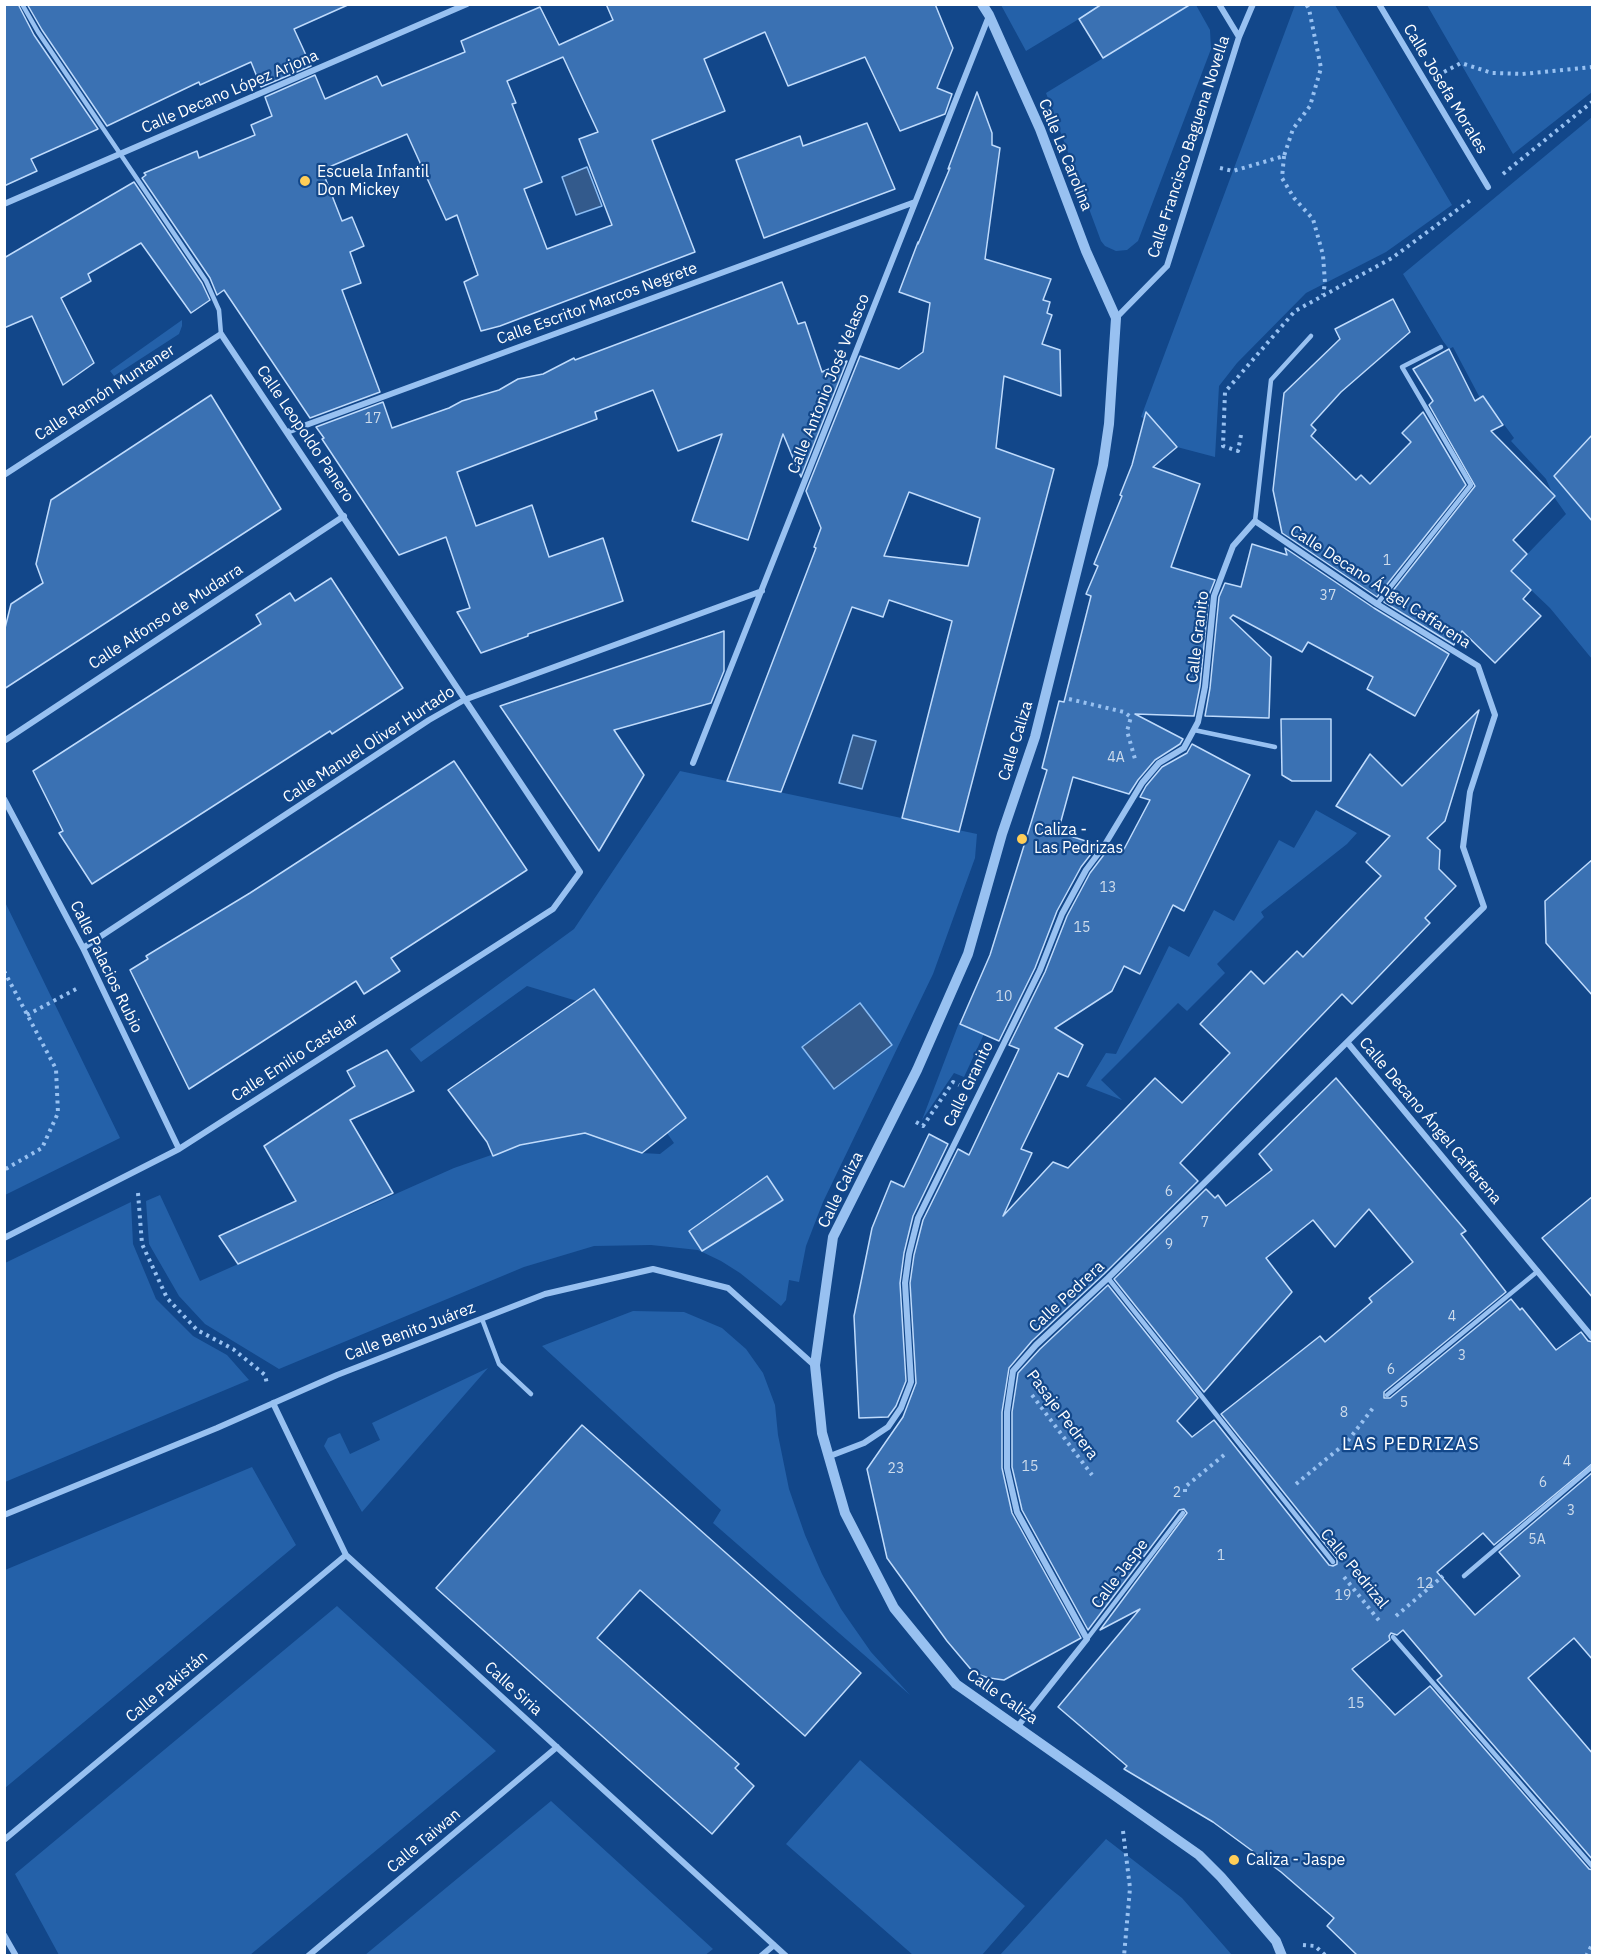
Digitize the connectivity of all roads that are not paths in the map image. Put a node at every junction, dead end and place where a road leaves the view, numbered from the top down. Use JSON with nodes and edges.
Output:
{"nodes":[{"id":1,"x":22,"y":4,"type":"edge"},
{"id":2,"x":467,"y":4,"type":"edge"},
{"id":3,"x":982,"y":4,"type":"edge"},
{"id":4,"x":1219,"y":4,"type":"edge"},
{"id":5,"x":1253,"y":4,"type":"edge"},
{"id":6,"x":1379,"y":4,"type":"edge"},
{"id":7,"x":989,"y":15,"type":"junction"},
{"id":8,"x":1239,"y":37,"type":"junction"},
{"id":9,"x":120,"y":154,"type":"junction"},
{"id":10,"x":1488,"y":187,"type":"road end"},
{"id":11,"x":915,"y":202,"type":"junction"},
{"id":12,"x":4,"y":204,"type":"edge"},
{"id":13,"x":1116,"y":318,"type":"junction"},
{"id":14,"x":221,"y":333,"type":"junction"},
{"id":15,"x":1311,"y":336,"type":"dead end"},
{"id":16,"x":1442,"y":347,"type":"dead end"},
{"id":17,"x":287,"y":432,"type":"junction"},
{"id":18,"x":4,"y":475,"type":"edge"},
{"id":19,"x":344,"y":516,"type":"junction"},
{"id":20,"x":1255,"y":521,"type":"junction"},
{"id":21,"x":762,"y":591,"type":"junction"},
{"id":22,"x":1377,"y":604,"type":"junction"},
{"id":23,"x":464,"y":700,"type":"junction"},
{"id":24,"x":1194,"y":730,"type":"junction"},
{"id":25,"x":4,"y":741,"type":"edge"},
{"id":26,"x":1275,"y":747,"type":"dead end"},
{"id":27,"x":693,"y":763,"type":"dead end"},
{"id":28,"x":4,"y":799,"type":"edge"},
{"id":29,"x":579,"y":872,"type":"joint"},
{"id":30,"x":83,"y":948,"type":"junction"},
{"id":31,"x":1347,"y":1042,"type":"junction"},
{"id":32,"x":179,"y":1149,"type":"junction"},
{"id":33,"x":4,"y":1238,"type":"edge"},
{"id":34,"x":1538,"y":1271,"type":"junction"},
{"id":35,"x":1108,"y":1278,"type":"junction"},
{"id":36,"x":482,"y":1319,"type":"junction"},
{"id":37,"x":1593,"y":1337,"type":"edge"},
{"id":38,"x":815,"y":1365,"type":"junction"},
{"id":39,"x":531,"y":1394,"type":"dead end"},
{"id":40,"x":1387,"y":1395,"type":"dead end"},
{"id":41,"x":273,"y":1403,"type":"junction"},
{"id":42,"x":830,"y":1456,"type":"junction"},
{"id":43,"x":1593,"y":1467,"type":"edge"},
{"id":44,"x":1184,"y":1513,"type":"road end"},
{"id":45,"x":4,"y":1515,"type":"edge"},
{"id":46,"x":346,"y":1555,"type":"junction"},
{"id":47,"x":1333,"y":1562,"type":"road end"},
{"id":48,"x":1464,"y":1576,"type":"road end"},
{"id":49,"x":1393,"y":1637,"type":"road end"},
{"id":50,"x":1087,"y":1639,"type":"junction"},
{"id":51,"x":1018,"y":1726,"type":"junction"},
{"id":52,"x":557,"y":1747,"type":"junction"},
{"id":53,"x":4,"y":1840,"type":"edge"},
{"id":54,"x":1593,"y":1866,"type":"edge"},
{"id":55,"x":4,"y":1935,"type":"edge"},
{"id":56,"x":774,"y":1945,"type":"junction"},
{"id":57,"x":16,"y":1956,"type":"edge"},
{"id":58,"x":308,"y":1956,"type":"edge"},
{"id":59,"x":761,"y":1956,"type":"edge"},
{"id":60,"x":786,"y":1956,"type":"edge"},
{"id":61,"x":1282,"y":1956,"type":"edge"}],
"edges":[{"from":1,"to":9,"type":"lane","name":"Calle Leopoldo Panero"},
{"from":2,"to":9,"type":"street","name":"Calle Decano López Arjona"},
{"from":3,"to":7,"type":"street","name":"Calle La Carolina"},
{"from":4,"to":8,"type":"street"},
{"from":5,"to":8,"type":"street","name":"Calle Francisco Baguena Novella"},
{"from":6,"to":10,"type":"street","name":"Calle Josefa Morales"},
{"from":7,"to":11,"type":"street","name":"Calle Antonio José Velasco"},
{"from":7,"to":13,"type":"street","name":"Calle La Carolina"},
{"from":8,"to":13,"type":"street","name":"Calle Francisco Baguena Novella"},
{"from":9,"to":12,"type":"street","name":"Calle Decano López Arjona"},
{"from":9,"to":14,"type":"lane","name":"Calle Leopoldo Panero"},
{"from":11,"to":17,"type":"street","name":"Calle Escritor Marcos Negrete"},
{"from":11,"to":21,"type":"street","name":"Calle Antonio José Velasco"},
{"from":13,"to":38,"type":"street","name":"Calle Caliza"},
{"from":14,"to":17,"type":"street","name":"Calle Leopoldo Panero"},
{"from":14,"to":18,"type":"street","name":"Calle Ramón Muntaner"},
{"from":15,"to":20,"type":"lane"},
{"from":16,"to":22,"type":"lane"},
{"from":17,"to":19,"type":"street","name":"Calle Leopoldo Panero"},
{"from":19,"to":23,"type":"street","name":"Calle Leopoldo Panero"},
{"from":19,"to":25,"type":"street","name":"Calle Alfonso de Mudarra"},
{"from":20,"to":22,"type":"street","name":"Calle Decano Ángel Caffarena"},
{"from":20,"to":24,"type":"street","name":"Calle Granito"},
{"from":21,"to":23,"type":"street","name":"Calle Manuel Oliver Hurtado"},
{"from":21,"to":27,"type":"street","name":"Calle Antonio José Velasco"},
{"from":22,"to":31,"type":"street","name":"Calle Decano Ángel Caffarena"},
{"from":23,"to":29,"type":"street","name":"Calle Leopoldo Panero"},
{"from":23,"to":30,"type":"street","name":"Calle Manuel Oliver Hurtado"},
{"from":24,"to":26,"type":"lane"},
{"from":24,"to":42,"type":"street","name":"Calle Granito"},
{"from":28,"to":30,"type":"street","name":"Calle Palacios Rubio"},
{"from":29,"to":32,"type":"street","name":"Calle Emilio Castelar"},
{"from":30,"to":32,"type":"street","name":"Calle Palacios Rubio"},
{"from":31,"to":34,"type":"street","name":"Calle Decano Ángel Caffarena"},
{"from":31,"to":35,"type":"street","name":"Calle Pedrera"},
{"from":32,"to":33,"type":"street","name":"Calle Emilio Castelar"},
{"from":34,"to":37,"type":"street","name":"Calle Decano Ángel Caffarena"},
{"from":34,"to":40,"type":"lane"},
{"from":35,"to":47,"type":"lane","name":"Calle Pedrizal"},
{"from":35,"to":50,"type":"street","name":"Calle Pedrera"},
{"from":36,"to":38,"type":"street","name":"Calle Benito Juárez"},
{"from":36,"to":39,"type":"lane"},
{"from":36,"to":41,"type":"street","name":"Calle Benito Juárez"},
{"from":38,"to":42,"type":"street","name":"Calle Caliza"},
{"from":41,"to":45,"type":"street","name":"Calle Benito Juárez"},
{"from":41,"to":46,"type":"street","name":"Calle Siria"},
{"from":42,"to":51,"type":"street","name":"Calle Caliza"},
{"from":43,"to":48,"type":"lane"},
{"from":44,"to":50,"type":"lane","name":"Calle Jaspe"},
{"from":46,"to":52,"type":"street","name":"Calle Siria"},
{"from":46,"to":53,"type":"street","name":"Calle Pakistán"},
{"from":49,"to":54,"type":"lane"},
{"from":50,"to":51,"type":"street","name":"Calle Jaspe"},
{"from":51,"to":61,"type":"street","name":"Calle Caliza"},
{"from":52,"to":56,"type":"street","name":"Calle Siria"},
{"from":52,"to":58,"type":"street","name":"Calle Taiwan"},
{"from":55,"to":57,"type":"street"},
{"from":56,"to":59,"type":"street"},
{"from":56,"to":60,"type":"street","name":"Calle Siria"}]}
